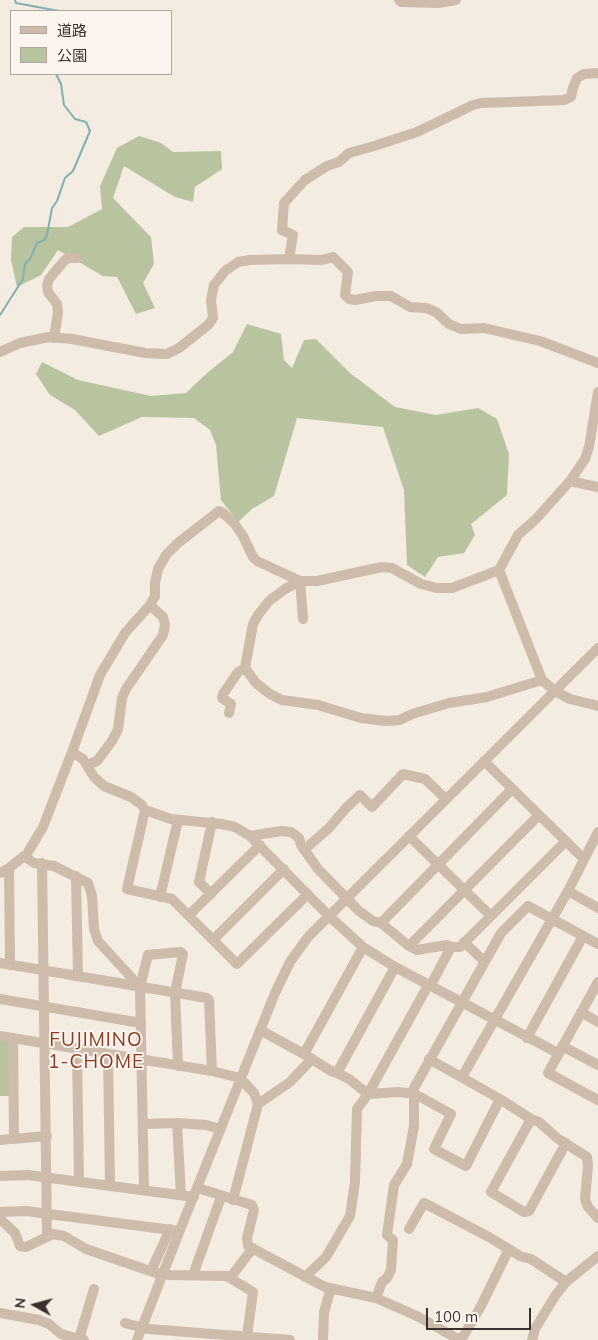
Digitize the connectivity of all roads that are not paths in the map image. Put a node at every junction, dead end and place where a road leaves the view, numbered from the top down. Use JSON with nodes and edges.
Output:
{"nodes":[{"id":1,"x":399,"y":0,"type":"edge"},
{"id":2,"x":456,"y":0,"type":"edge"},
{"id":3,"x":598,"y":73,"type":"edge"},
{"id":4,"x":78,"y":258,"type":"dead end"},
{"id":5,"x":289,"y":260,"type":"junction"},
{"id":6,"x":54,"y":338,"type":"junction"},
{"id":7,"x":0,"y":352,"type":"edge"},
{"id":8,"x":598,"y":363,"type":"edge"},
{"id":9,"x":598,"y":392,"type":"edge"},
{"id":10,"x":570,"y":481,"type":"junction"},
{"id":11,"x":598,"y":487,"type":"edge"},
{"id":12,"x":498,"y":570,"type":"junction"},
{"id":13,"x":300,"y":581,"type":"junction"},
{"id":14,"x":150,"y":606,"type":"junction"},
{"id":15,"x":303,"y":619,"type":"dead end"},
{"id":16,"x":598,"y":648,"type":"edge"},
{"id":17,"x":245,"y":668,"type":"junction"},
{"id":18,"x":542,"y":680,"type":"junction"},
{"id":19,"x":555,"y":691,"type":"junction"},
{"id":20,"x":598,"y":706,"type":"edge"},
{"id":21,"x":229,"y":712,"type":"dead end"},
{"id":22,"x":72,"y":752,"type":"junction"},
{"id":23,"x":484,"y":761,"type":"junction"},
{"id":24,"x":87,"y":765,"type":"junction"},
{"id":25,"x":512,"y":789,"type":"junction"},
{"id":26,"x":446,"y":799,"type":"junction"},
{"id":27,"x":145,"y":810,"type":"junction"},
{"id":28,"x":538,"y":816,"type":"junction"},
{"id":29,"x":178,"y":820,"type":"junction"},
{"id":30,"x":212,"y":822,"type":"junction"},
{"id":31,"x":598,"y":832,"type":"edge"},
{"id":32,"x":250,"y":836,"type":"junction"},
{"id":33,"x":409,"y":836,"type":"junction"},
{"id":34,"x":566,"y":842,"type":"junction"},
{"id":35,"x":260,"y":846,"type":"junction"},
{"id":36,"x":304,"y":850,"type":"junction"},
{"id":37,"x":28,"y":852,"type":"dead end"},
{"id":38,"x":584,"y":859,"type":"junction"},
{"id":39,"x":42,"y":863,"type":"junction"},
{"id":40,"x":438,"y":864,"type":"junction"},
{"id":41,"x":284,"y":870,"type":"junction"},
{"id":42,"x":5,"y":871,"type":"edge"},
{"id":43,"x":76,"y":876,"type":"junction"},
{"id":44,"x":465,"y":891,"type":"junction"},
{"id":45,"x":568,"y":891,"type":"junction"},
{"id":46,"x":211,"y":894,"type":"junction"},
{"id":47,"x":308,"y":894,"type":"junction"},
{"id":48,"x":160,"y":897,"type":"junction"},
{"id":49,"x":347,"y":898,"type":"junction"},
{"id":50,"x":598,"y":908,"type":"edge"},
{"id":51,"x":189,"y":916,"type":"junction"},
{"id":52,"x":330,"y":916,"type":"junction"},
{"id":53,"x":490,"y":916,"type":"junction"},
{"id":54,"x":551,"y":918,"type":"junction"},
{"id":55,"x":381,"y":923,"type":"junction"},
{"id":56,"x":583,"y":936,"type":"junction"},
{"id":57,"x":213,"y":940,"type":"junction"},
{"id":58,"x":464,"y":942,"type":"junction"},
{"id":59,"x":598,"y":944,"type":"edge"},
{"id":60,"x":409,"y":946,"type":"junction"},
{"id":61,"x":363,"y":947,"type":"junction"},
{"id":62,"x":451,"y":947,"type":"junction"},
{"id":63,"x":485,"y":962,"type":"junction"},
{"id":64,"x":5,"y":964,"type":"edge"},
{"id":65,"x":395,"y":967,"type":"junction"},
{"id":66,"x":44,"y":971,"type":"junction"},
{"id":67,"x":78,"y":976,"type":"junction"},
{"id":68,"x":598,"y":982,"type":"edge"},
{"id":69,"x":429,"y":985,"type":"junction"},
{"id":70,"x":140,"y":987,"type":"junction"},
{"id":71,"x":175,"y":993,"type":"junction"},
{"id":72,"x":0,"y":1000,"type":"edge"},
{"id":73,"x":461,"y":1003,"type":"junction"},
{"id":74,"x":45,"y":1007,"type":"junction"},
{"id":75,"x":581,"y":1012,"type":"junction"},
{"id":76,"x":493,"y":1020,"type":"junction"},
{"id":77,"x":598,"y":1022,"type":"edge"},
{"id":78,"x":141,"y":1023,"type":"junction"},
{"id":79,"x":260,"y":1030,"type":"junction"},
{"id":80,"x":0,"y":1036,"type":"edge"},
{"id":81,"x":13,"y":1038,"type":"junction"},
{"id":82,"x":527,"y":1038,"type":"junction"},
{"id":83,"x":45,"y":1043,"type":"junction"},
{"id":84,"x":77,"y":1049,"type":"junction"},
{"id":85,"x":560,"y":1050,"type":"junction"},
{"id":86,"x":108,"y":1054,"type":"junction"},
{"id":87,"x":308,"y":1057,"type":"junction"},
{"id":88,"x":429,"y":1059,"type":"junction"},
{"id":89,"x":142,"y":1060,"type":"junction"},
{"id":90,"x":598,"y":1065,"type":"edge"},
{"id":91,"x":178,"y":1066,"type":"junction"},
{"id":92,"x":212,"y":1071,"type":"junction"},
{"id":93,"x":337,"y":1073,"type":"junction"},
{"id":94,"x":240,"y":1078,"type":"junction"},
{"id":95,"x":462,"y":1078,"type":"junction"},
{"id":96,"x":368,"y":1094,"type":"junction"},
{"id":97,"x":414,"y":1094,"type":"junction"},
{"id":98,"x":596,"y":1096,"type":"edge"},
{"id":99,"x":500,"y":1099,"type":"junction"},
{"id":100,"x":258,"y":1104,"type":"junction"},
{"id":101,"x":531,"y":1119,"type":"junction"},
{"id":102,"x":177,"y":1123,"type":"junction"},
{"id":103,"x":143,"y":1124,"type":"junction"},
{"id":104,"x":220,"y":1129,"type":"junction"},
{"id":105,"x":47,"y":1136,"type":"junction"},
{"id":106,"x":14,"y":1139,"type":"junction"},
{"id":107,"x":0,"y":1140,"type":"edge"},
{"id":108,"x":566,"y":1143,"type":"junction"},
{"id":109,"x":0,"y":1176,"type":"edge"},
{"id":110,"x":47,"y":1178,"type":"junction"},
{"id":111,"x":79,"y":1182,"type":"junction"},
{"id":112,"x":110,"y":1186,"type":"junction"},
{"id":113,"x":144,"y":1190,"type":"junction"},
{"id":114,"x":196,"y":1192,"type":"junction"},
{"id":115,"x":181,"y":1195,"type":"junction"},
{"id":116,"x":222,"y":1197,"type":"junction"},
{"id":117,"x":232,"y":1200,"type":"junction"},
{"id":118,"x":47,"y":1214,"type":"junction"},
{"id":119,"x":598,"y":1218,"type":"edge"},
{"id":120,"x":0,"y":1219,"type":"edge"},
{"id":121,"x":410,"y":1228,"type":"dead end"},
{"id":122,"x":176,"y":1232,"type":"junction"},
{"id":123,"x":47,"y":1236,"type":"junction"},
{"id":124,"x":253,"y":1248,"type":"junction"},
{"id":125,"x":509,"y":1249,"type":"junction"},
{"id":126,"x":598,"y":1256,"type":"edge"},
{"id":127,"x":151,"y":1271,"type":"junction"},
{"id":128,"x":193,"y":1275,"type":"junction"},
{"id":129,"x":305,"y":1277,"type":"junction"},
{"id":130,"x":230,"y":1278,"type":"junction"},
{"id":131,"x":566,"y":1282,"type":"junction"},
{"id":132,"x":331,"y":1288,"type":"junction"},
{"id":133,"x":95,"y":1295,"type":"dead end"},
{"id":134,"x":376,"y":1298,"type":"junction"},
{"id":135,"x":0,"y":1313,"type":"edge"},
{"id":136,"x":125,"y":1323,"type":"dead end"},
{"id":137,"x":246,"y":1336,"type":"junction"},
{"id":138,"x":81,"y":1339,"type":"edge"},
{"id":139,"x":137,"y":1340,"type":"edge"},
{"id":140,"x":290,"y":1340,"type":"edge"},
{"id":141,"x":323,"y":1340,"type":"edge"},
{"id":142,"x":460,"y":1340,"type":"edge"},
{"id":143,"x":532,"y":1340,"type":"edge"}],
"edges":[{"from":1,"to":2,"type":"street"},
{"from":3,"to":5,"type":"street"},
{"from":4,"to":6,"type":"street"},
{"from":5,"to":6,"type":"street"},
{"from":5,"to":8,"type":"street"},
{"from":6,"to":7,"type":"street"},
{"from":9,"to":10,"type":"street"},
{"from":10,"to":11,"type":"street"},
{"from":10,"to":12,"type":"street"},
{"from":12,"to":13,"type":"street"},
{"from":12,"to":18,"type":"street"},
{"from":13,"to":14,"type":"street"},
{"from":13,"to":15,"type":"street"},
{"from":13,"to":17,"type":"street"},
{"from":14,"to":22,"type":"street"},
{"from":14,"to":24,"type":"street"},
{"from":16,"to":19,"type":"street"},
{"from":17,"to":18,"type":"street"},
{"from":17,"to":21,"type":"street"},
{"from":18,"to":19,"type":"street"},
{"from":19,"to":20,"type":"street"},
{"from":19,"to":23,"type":"street"},
{"from":22,"to":24,"type":"street"},
{"from":22,"to":37,"type":"street"},
{"from":23,"to":25,"type":"street"},
{"from":23,"to":26,"type":"street"},
{"from":24,"to":27,"type":"street"},
{"from":25,"to":28,"type":"street"},
{"from":25,"to":40,"type":"street"},
{"from":26,"to":33,"type":"street"},
{"from":26,"to":36,"type":"street"},
{"from":27,"to":29,"type":"street"},
{"from":27,"to":48,"type":"street"},
{"from":28,"to":34,"type":"street"},
{"from":28,"to":44,"type":"street"},
{"from":29,"to":30,"type":"street"},
{"from":29,"to":48,"type":"street"},
{"from":30,"to":32,"type":"street"},
{"from":30,"to":46,"type":"street"},
{"from":31,"to":38,"type":"street"},
{"from":32,"to":35,"type":"street"},
{"from":32,"to":36,"type":"street"},
{"from":33,"to":40,"type":"street"},
{"from":33,"to":49,"type":"street"},
{"from":34,"to":38,"type":"street"},
{"from":34,"to":53,"type":"street"},
{"from":35,"to":41,"type":"street"},
{"from":35,"to":46,"type":"street"},
{"from":36,"to":49,"type":"street"},
{"from":38,"to":45,"type":"street"},
{"from":39,"to":42,"type":"street"},
{"from":39,"to":43,"type":"street"},
{"from":39,"to":66,"type":"street"},
{"from":40,"to":44,"type":"street"},
{"from":40,"to":55,"type":"street"},
{"from":41,"to":47,"type":"street"},
{"from":41,"to":57,"type":"street"},
{"from":42,"to":64,"type":"street"},
{"from":43,"to":67,"type":"street"},
{"from":43,"to":70,"type":"street"},
{"from":44,"to":53,"type":"street"},
{"from":44,"to":60,"type":"street"},
{"from":45,"to":50,"type":"street"},
{"from":45,"to":54,"type":"street"},
{"from":46,"to":51,"type":"street"},
{"from":47,"to":52,"type":"street"},
{"from":47,"to":57,"type":"street"},
{"from":48,"to":51,"type":"street"},
{"from":49,"to":52,"type":"street"},
{"from":49,"to":55,"type":"street"},
{"from":51,"to":57,"type":"street"},
{"from":52,"to":61,"type":"street"},
{"from":52,"to":79,"type":"street"},
{"from":53,"to":58,"type":"street"},
{"from":54,"to":56,"type":"street"},
{"from":54,"to":63,"type":"street"},
{"from":54,"to":76,"type":"street"},
{"from":55,"to":60,"type":"street"},
{"from":56,"to":59,"type":"street"},
{"from":56,"to":82,"type":"street"},
{"from":58,"to":62,"type":"street"},
{"from":58,"to":63,"type":"street"},
{"from":60,"to":62,"type":"street"},
{"from":61,"to":65,"type":"street"},
{"from":61,"to":87,"type":"street"},
{"from":62,"to":69,"type":"street"},
{"from":63,"to":73,"type":"street"},
{"from":64,"to":66,"type":"street"},
{"from":65,"to":69,"type":"street"},
{"from":65,"to":93,"type":"street"},
{"from":66,"to":67,"type":"street"},
{"from":66,"to":74,"type":"street"},
{"from":67,"to":70,"type":"street"},
{"from":68,"to":75,"type":"street"},
{"from":69,"to":73,"type":"street"},
{"from":69,"to":96,"type":"street"},
{"from":70,"to":71,"type":"street"},
{"from":70,"to":71,"type":"street"},
{"from":70,"to":78,"type":"street"},
{"from":71,"to":91,"type":"street"},
{"from":71,"to":92,"type":"street"},
{"from":72,"to":74,"type":"street"},
{"from":73,"to":76,"type":"street"},
{"from":73,"to":88,"type":"street"},
{"from":74,"to":78,"type":"street"},
{"from":74,"to":83,"type":"street"},
{"from":75,"to":77,"type":"street"},
{"from":75,"to":85,"type":"street"},
{"from":76,"to":82,"type":"street"},
{"from":76,"to":95,"type":"street"},
{"from":78,"to":89,"type":"street"},
{"from":79,"to":87,"type":"street"},
{"from":79,"to":94,"type":"street"},
{"from":80,"to":81,"type":"street"},
{"from":81,"to":83,"type":"street"},
{"from":81,"to":106,"type":"street"},
{"from":82,"to":85,"type":"street"},
{"from":83,"to":84,"type":"street"},
{"from":83,"to":105,"type":"street"},
{"from":84,"to":86,"type":"street"},
{"from":84,"to":111,"type":"street"},
{"from":85,"to":90,"type":"street"},
{"from":85,"to":98,"type":"street"},
{"from":86,"to":89,"type":"street"},
{"from":86,"to":112,"type":"street"},
{"from":87,"to":93,"type":"street"},
{"from":87,"to":100,"type":"street"},
{"from":88,"to":95,"type":"street"},
{"from":88,"to":97,"type":"street"},
{"from":89,"to":91,"type":"street"},
{"from":89,"to":103,"type":"street"},
{"from":91,"to":92,"type":"street"},
{"from":92,"to":94,"type":"street"},
{"from":93,"to":96,"type":"street"},
{"from":94,"to":100,"type":"street"},
{"from":94,"to":104,"type":"street"},
{"from":95,"to":99,"type":"street"},
{"from":96,"to":97,"type":"street"},
{"from":96,"to":129,"type":"street"},
{"from":97,"to":99,"type":"street"},
{"from":97,"to":134,"type":"street"},
{"from":99,"to":101,"type":"street"},
{"from":100,"to":117,"type":"street"},
{"from":101,"to":108,"type":"street"},
{"from":101,"to":108,"type":"street"},
{"from":102,"to":103,"type":"street"},
{"from":102,"to":104,"type":"street"},
{"from":102,"to":115,"type":"street"},
{"from":103,"to":113,"type":"street"},
{"from":104,"to":114,"type":"street"},
{"from":105,"to":106,"type":"street"},
{"from":105,"to":110,"type":"street"},
{"from":106,"to":107,"type":"street"},
{"from":108,"to":119,"type":"street"},
{"from":109,"to":110,"type":"street"},
{"from":110,"to":111,"type":"street"},
{"from":110,"to":118,"type":"street"},
{"from":111,"to":112,"type":"street"},
{"from":112,"to":113,"type":"street"},
{"from":113,"to":115,"type":"street"},
{"from":114,"to":115,"type":"street"},
{"from":114,"to":116,"type":"street"},
{"from":114,"to":122,"type":"street"},
{"from":116,"to":117,"type":"street"},
{"from":116,"to":128,"type":"street"},
{"from":117,"to":124,"type":"street"},
{"from":118,"to":120,"type":"street"},
{"from":118,"to":122,"type":"street"},
{"from":118,"to":123,"type":"street"},
{"from":120,"to":123,"type":"street"},
{"from":121,"to":125,"type":"street"},
{"from":122,"to":127,"type":"street"},
{"from":122,"to":139,"type":"street","bridge":true},
{"from":123,"to":127,"type":"street"},
{"from":124,"to":129,"type":"street"},
{"from":124,"to":130,"type":"street"},
{"from":125,"to":131,"type":"street"},
{"from":125,"to":142,"type":"street"},
{"from":126,"to":131,"type":"street"},
{"from":127,"to":128,"type":"street"},
{"from":128,"to":130,"type":"street"},
{"from":129,"to":132,"type":"street"},
{"from":130,"to":137,"type":"street"},
{"from":131,"to":143,"type":"street"},
{"from":132,"to":134,"type":"street"},
{"from":132,"to":141,"type":"street"},
{"from":133,"to":138,"type":"street"},
{"from":134,"to":142,"type":"street"},
{"from":135,"to":138,"type":"street"},
{"from":136,"to":137,"type":"street"},
{"from":137,"to":140,"type":"street"}]}
